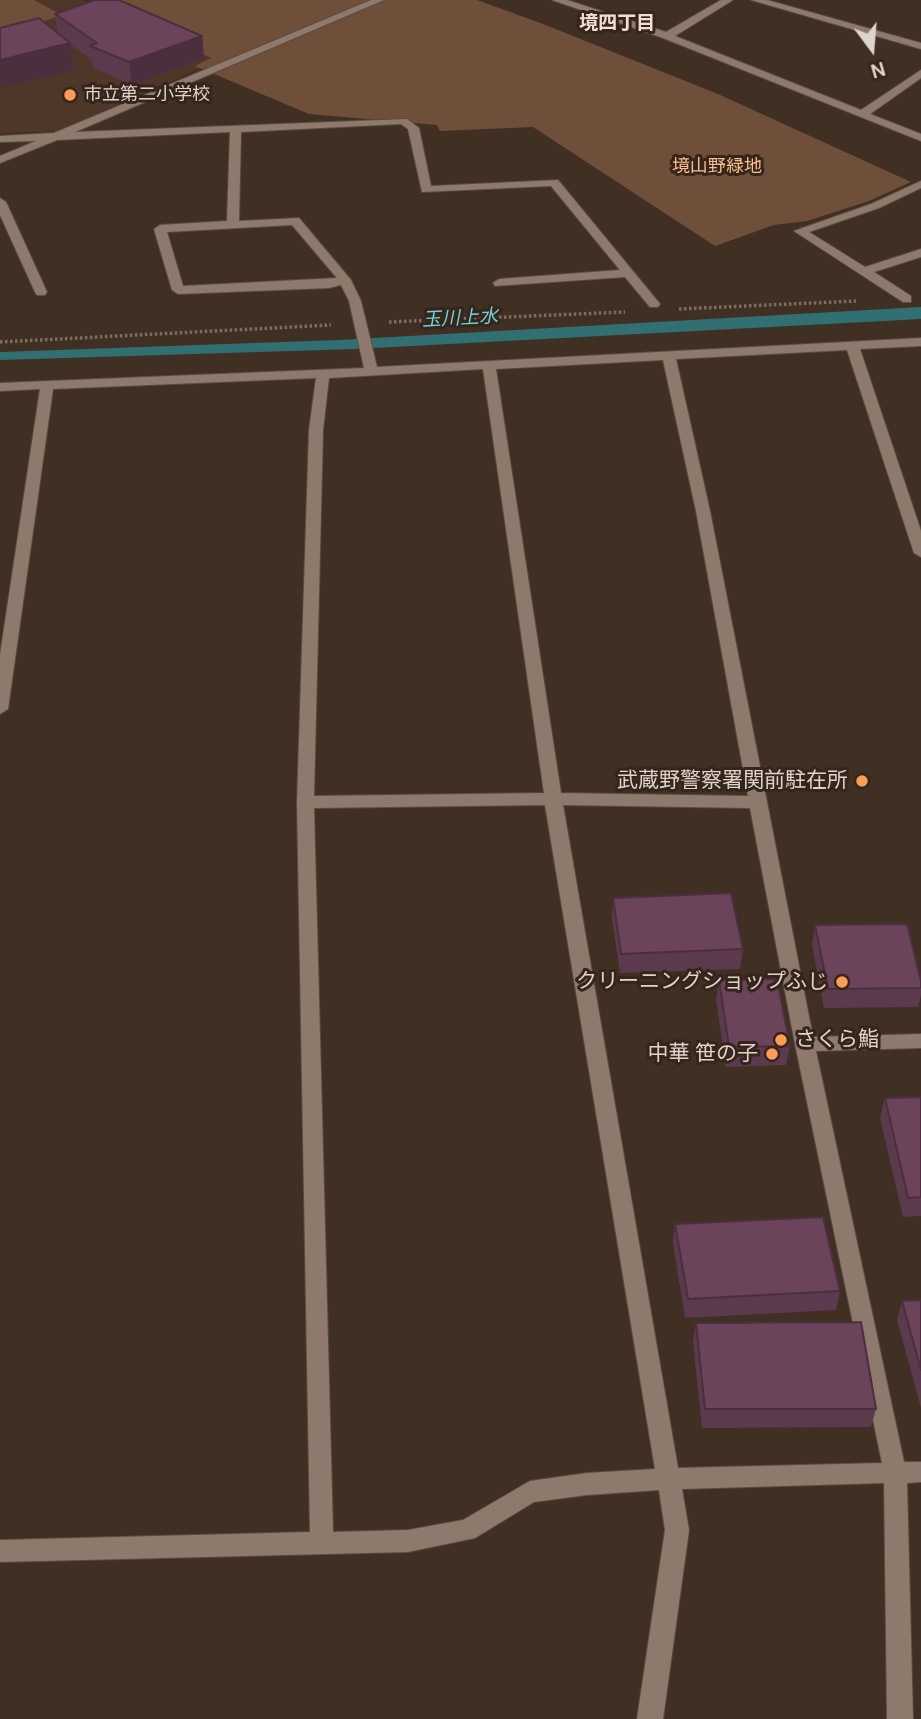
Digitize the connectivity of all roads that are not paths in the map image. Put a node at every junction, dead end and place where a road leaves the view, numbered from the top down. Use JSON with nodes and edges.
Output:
{"nodes":[{"id":1,"x":379,"y":0,"type":"edge"},
{"id":2,"x":556,"y":0,"type":"edge"},
{"id":3,"x":728,"y":0,"type":"edge"},
{"id":4,"x":756,"y":0,"type":"edge"},
{"id":5,"x":667,"y":36,"type":"junction"},
{"id":6,"x":921,"y":46,"type":"edge"},
{"id":7,"x":921,"y":73,"type":"edge"},
{"id":8,"x":861,"y":115,"type":"junction"},
{"id":9,"x":236,"y":128,"type":"junction"},
{"id":10,"x":62,"y":136,"type":"junction"},
{"id":11,"x":0,"y":138,"type":"edge"},
{"id":12,"x":921,"y":138,"type":"edge"},
{"id":13,"x":0,"y":160,"type":"edge"},
{"id":14,"x":921,"y":184,"type":"edge"},
{"id":15,"x":0,"y":202,"type":"edge"},
{"id":16,"x":233,"y":224,"type":"junction"},
{"id":17,"x":921,"y":253,"type":"edge"},
{"id":18,"x":866,"y":271,"type":"junction"},
{"id":19,"x":628,"y":273,"type":"junction"},
{"id":20,"x":345,"y":280,"type":"junction"},
{"id":21,"x":499,"y":283,"type":"dead end"},
{"id":22,"x":41,"y":292,"type":"dead end"},
{"id":23,"x":907,"y":299,"type":"road end"},
{"id":24,"x":654,"y":304,"type":"dead end"},
{"id":25,"x":921,"y":342,"type":"edge"},
{"id":26,"x":852,"y":345,"type":"junction"},
{"id":27,"x":668,"y":354,"type":"junction"},
{"id":28,"x":489,"y":365,"type":"junction"},
{"id":29,"x":370,"y":371,"type":"junction"},
{"id":30,"x":323,"y":374,"type":"junction"},
{"id":31,"x":47,"y":386,"type":"junction"},
{"id":32,"x":0,"y":387,"type":"edge"},
{"id":33,"x":921,"y":553,"type":"edge"},
{"id":34,"x":0,"y":709,"type":"edge"},
{"id":35,"x":554,"y":799,"type":"junction"},
{"id":36,"x":305,"y":802,"type":"junction"},
{"id":37,"x":758,"y":802,"type":"junction"},
{"id":38,"x":921,"y":1041,"type":"edge"},
{"id":39,"x":805,"y":1044,"type":"junction"},
{"id":40,"x":895,"y":1472,"type":"junction"},
{"id":41,"x":921,"y":1472,"type":"edge"},
{"id":42,"x":669,"y":1479,"type":"junction"},
{"id":43,"x":323,"y":1543,"type":"junction"},
{"id":44,"x":0,"y":1551,"type":"edge"},
{"id":45,"x":650,"y":1719,"type":"edge"},
{"id":46,"x":900,"y":1719,"type":"edge"}],
"edges":[{"from":1,"to":10,"type":"street"},
{"from":2,"to":5,"type":"street"},
{"from":3,"to":5,"type":"street"},
{"from":4,"to":6,"type":"street"},
{"from":5,"to":8,"type":"street"},
{"from":7,"to":8,"type":"street"},
{"from":8,"to":12,"type":"street"},
{"from":9,"to":10,"type":"street"},
{"from":9,"to":16,"type":"street"},
{"from":9,"to":19,"type":"street"},
{"from":10,"to":11,"type":"street"},
{"from":10,"to":13,"type":"street"},
{"from":14,"to":18,"type":"street"},
{"from":15,"to":22,"type":"street"},
{"from":16,"to":20,"type":"street"},
{"from":16,"to":20,"type":"street"},
{"from":17,"to":18,"type":"street"},
{"from":18,"to":23,"type":"street"},
{"from":19,"to":21,"type":"street"},
{"from":19,"to":24,"type":"street"},
{"from":20,"to":29,"type":"street"},
{"from":25,"to":26,"type":"street"},
{"from":26,"to":27,"type":"street"},
{"from":26,"to":33,"type":"street"},
{"from":27,"to":28,"type":"street"},
{"from":27,"to":37,"type":"street"},
{"from":28,"to":29,"type":"street"},
{"from":28,"to":35,"type":"street"},
{"from":29,"to":30,"type":"street"},
{"from":30,"to":31,"type":"street"},
{"from":30,"to":36,"type":"street"},
{"from":31,"to":32,"type":"street"},
{"from":31,"to":34,"type":"street"},
{"from":35,"to":36,"type":"street"},
{"from":35,"to":37,"type":"street"},
{"from":35,"to":42,"type":"street"},
{"from":36,"to":43,"type":"street"},
{"from":37,"to":39,"type":"street"},
{"from":38,"to":39,"type":"street"},
{"from":39,"to":40,"type":"street"},
{"from":40,"to":41,"type":"street"},
{"from":40,"to":42,"type":"street"},
{"from":40,"to":46,"type":"street"},
{"from":42,"to":43,"type":"street"},
{"from":42,"to":45,"type":"street"},
{"from":43,"to":44,"type":"street"}]}
